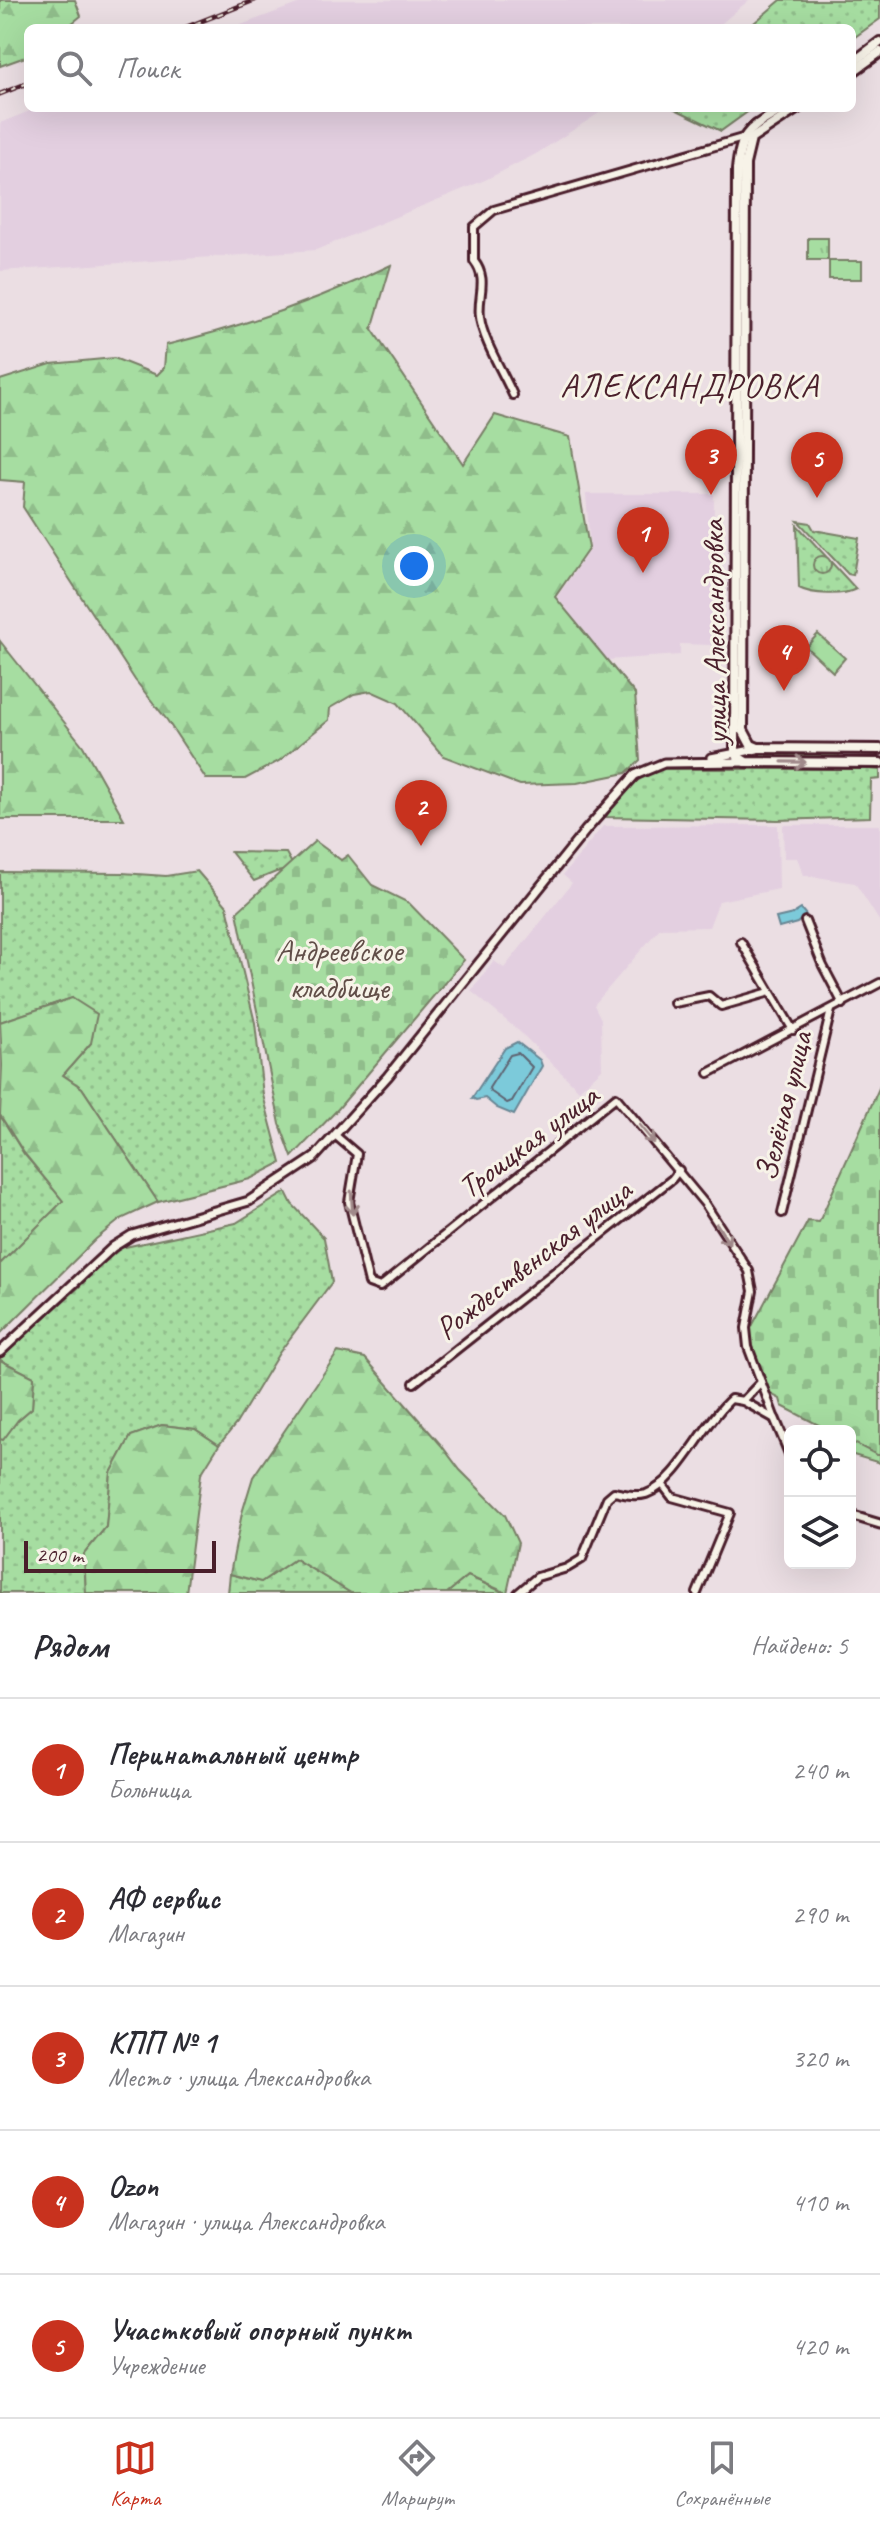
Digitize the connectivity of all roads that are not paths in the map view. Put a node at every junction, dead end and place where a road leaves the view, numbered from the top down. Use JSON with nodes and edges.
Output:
{"nodes":[{"id":1,"x":880,"y":42,"type":"edge"},
{"id":2,"x":880,"y":52,"type":"edge"},
{"id":3,"x":856,"y":60,"type":"edge"},
{"id":4,"x":856,"y":69,"type":"edge"},
{"id":5,"x":779,"y":112,"type":"edge"},
{"id":6,"x":792,"y":112,"type":"edge"},
{"id":7,"x":743,"y":142,"type":"junction"},
{"id":8,"x":513,"y":395,"type":"dead end"},
{"id":9,"x":739,"y":731,"type":"junction"},
{"id":10,"x":758,"y":748,"type":"junction"},
{"id":11,"x":880,"y":749,"type":"edge"},
{"id":12,"x":720,"y":755,"type":"junction"},
{"id":13,"x":739,"y":756,"type":"junction"},
{"id":14,"x":701,"y":761,"type":"junction"},
{"id":15,"x":880,"y":763,"type":"edge"},
{"id":16,"x":805,"y":921,"type":"dead end"},
{"id":17,"x":741,"y":942,"type":"dead end"},
{"id":18,"x":880,"y":983,"type":"edge"},
{"id":19,"x":770,"y":992,"type":"junction"},
{"id":20,"x":674,"y":1003,"type":"dead end"},
{"id":21,"x":843,"y":1004,"type":"junction"},
{"id":22,"x":831,"y":1010,"type":"junction"},
{"id":23,"x":793,"y":1030,"type":"junction"},
{"id":24,"x":709,"y":1073,"type":"dead end"},
{"id":25,"x":336,"y":1136,"type":"junction"},
{"id":26,"x":679,"y":1170,"type":"junction"},
{"id":27,"x":782,"y":1213,"type":"dead end"},
{"id":28,"x":0,"y":1352,"type":"edge"},
{"id":29,"x":761,"y":1382,"type":"junction"},
{"id":30,"x":414,"y":1383,"type":"dead end"},
{"id":31,"x":743,"y":1401,"type":"junction"},
{"id":32,"x":775,"y":1419,"type":"junction"},
{"id":33,"x":784,"y":1441,"type":"edge"},
{"id":34,"x":662,"y":1484,"type":"junction"},
{"id":35,"x":856,"y":1517,"type":"edge"},
{"id":36,"x":880,"y":1524,"type":"edge"},
{"id":37,"x":518,"y":1593,"type":"edge"},
{"id":38,"x":697,"y":1593,"type":"edge"}],
"edges":[{"from":1,"to":3,"type":"main road"},
{"from":2,"to":4,"type":"main road"},
{"from":5,"to":7,"type":"main road"},
{"from":6,"to":7,"type":"main road"},
{"from":7,"to":8,"type":"street"},
{"from":7,"to":9,"type":"main road","name":"улица Александровка"},
{"from":7,"to":9,"type":"main road","name":"улица Александровка"},
{"from":9,"to":10,"type":"main road"},
{"from":9,"to":12,"type":"street"},
{"from":9,"to":13,"type":"main road","name":"улица Александровка"},
{"from":10,"to":11,"type":"main road"},
{"from":10,"to":13,"type":"street"},
{"from":12,"to":13,"type":"street"},
{"from":12,"to":14,"type":"street"},
{"from":13,"to":14,"type":"street"},
{"from":13,"to":15,"type":"main road","one_way":true},
{"from":14,"to":25,"type":"street"},
{"from":16,"to":21,"type":"street"},
{"from":17,"to":19,"type":"street"},
{"from":18,"to":21,"type":"street"},
{"from":19,"to":20,"type":"street"},
{"from":19,"to":23,"type":"street"},
{"from":21,"to":22,"type":"street"},
{"from":22,"to":23,"type":"street"},
{"from":22,"to":27,"type":"street","name":"Зелёная улица"},
{"from":23,"to":24,"type":"street"},
{"from":25,"to":26,"type":"street","name":"Троицкая улица","one_way":true},
{"from":25,"to":28,"type":"street"},
{"from":26,"to":29,"type":"street","name":"Троицкая улица","one_way":true},
{"from":26,"to":30,"type":"street","name":"Рождественская улица"},
{"from":29,"to":31,"type":"street"},
{"from":29,"to":32,"type":"street","name":"Троицкая улица"},
{"from":31,"to":32,"type":"street"},
{"from":31,"to":34,"type":"street"},
{"from":32,"to":33,"type":"street"},
{"from":34,"to":37,"type":"street"},
{"from":34,"to":38,"type":"street"},
{"from":35,"to":36,"type":"street"}]}
